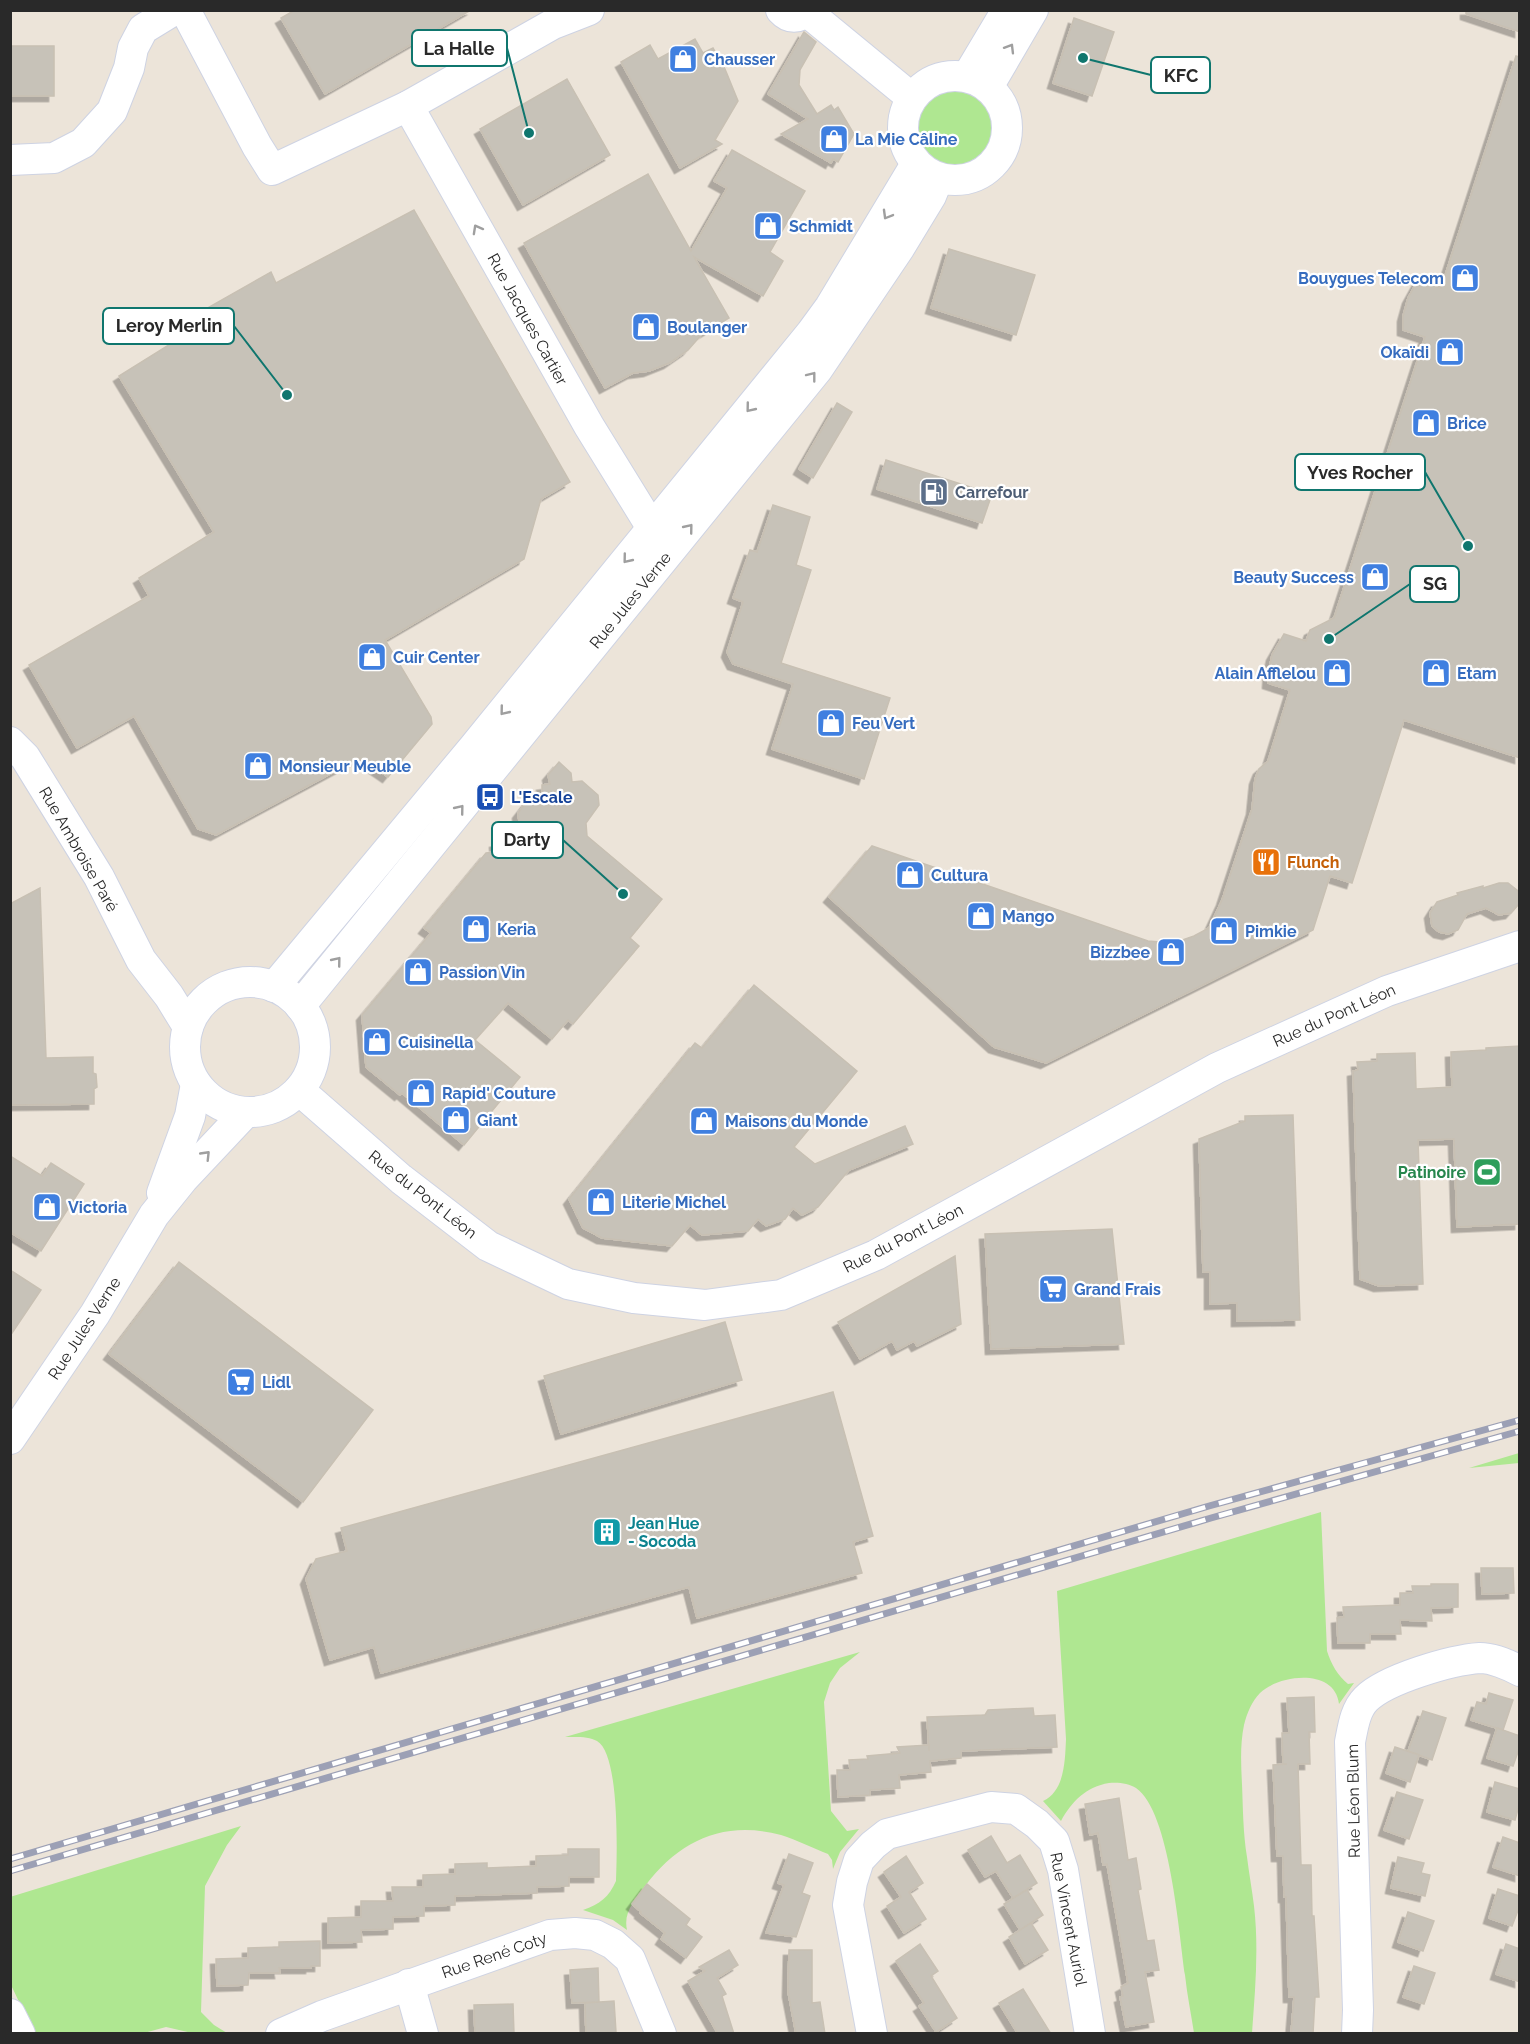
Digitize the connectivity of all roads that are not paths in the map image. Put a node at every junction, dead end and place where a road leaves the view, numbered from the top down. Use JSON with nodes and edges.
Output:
{"nodes":[{"id":1,"x":174,"y":10,"type":"edge"},
{"id":2,"x":185,"y":10,"type":"edge"},
{"id":3,"x":589,"y":10,"type":"edge"},
{"id":4,"x":781,"y":10,"type":"edge"},
{"id":5,"x":1007,"y":10,"type":"edge"},
{"id":6,"x":1033,"y":10,"type":"edge"},
{"id":7,"x":807,"y":11,"type":"edge"},
{"id":8,"x":977,"y":82,"type":"junction"},
{"id":9,"x":912,"y":98,"type":"junction"},
{"id":10,"x":408,"y":106,"type":"junction"},
{"id":11,"x":10,"y":160,"type":"edge"},
{"id":12,"x":927,"y":171,"type":"junction"},
{"id":13,"x":652,"y":528,"type":"junction"},
{"id":14,"x":10,"y":742,"type":"edge"},
{"id":15,"x":1520,"y":946,"type":"edge"},
{"id":16,"x":141,"y":960,"type":"junction"},
{"id":17,"x":274,"y":987,"type":"junction"},
{"id":18,"x":219,"y":990,"type":"junction"},
{"id":19,"x":300,"y":1006,"type":"junction"},
{"id":20,"x":188,"y":1027,"type":"junction"},
{"id":21,"x":196,"y":1084,"type":"junction"},
{"id":22,"x":299,"y":1090,"type":"junction"},
{"id":23,"x":246,"y":1113,"type":"junction"},
{"id":24,"x":154,"y":1215,"type":"junction"},
{"id":25,"x":10,"y":1439,"type":"edge"},
{"id":26,"x":1520,"y":1671,"type":"edge"},
{"id":27,"x":409,"y":1984,"type":"junction"},
{"id":28,"x":10,"y":2013,"type":"edge"},
{"id":29,"x":20,"y":2034,"type":"edge"},
{"id":30,"x":281,"y":2034,"type":"edge"},
{"id":31,"x":423,"y":2034,"type":"edge"},
{"id":32,"x":661,"y":2034,"type":"edge"},
{"id":33,"x":872,"y":2034,"type":"edge"},
{"id":34,"x":1090,"y":2034,"type":"edge"},
{"id":35,"x":1357,"y":2034,"type":"edge"}],
"edges":[{"from":1,"to":11,"type":"street"},
{"from":2,"to":10,"type":"street"},
{"from":3,"to":10,"type":"street"},
{"from":4,"to":7,"type":"street"},
{"from":5,"to":8,"type":"street"},
{"from":8,"to":6,"type":"street","one_way":true},
{"from":7,"to":9,"type":"street"},
{"from":8,"to":9,"type":"street"},
{"from":8,"to":12,"type":"street"},
{"from":9,"to":12,"type":"street"},
{"from":13,"to":10,"type":"street","name":"Rue Jacques Cartier","one_way":true},
{"from":12,"to":13,"type":"street","name":"Rue Jules Verne","one_way":true},
{"from":19,"to":12,"type":"street","name":"Rue Jules Verne","one_way":true},
{"from":13,"to":17,"type":"street","name":"Rue Jules Verne","one_way":true},
{"from":14,"to":16,"type":"street","name":"Rue Ambroise Paré"},
{"from":15,"to":22,"type":"street","name":"Rue du Pont Léon"},
{"from":16,"to":18,"type":"street"},
{"from":16,"to":20,"type":"street","name":"Rue Ambroise Paré"},
{"from":17,"to":18,"type":"street"},
{"from":17,"to":19,"type":"street"},
{"from":18,"to":20,"type":"street"},
{"from":19,"to":22,"type":"street"},
{"from":20,"to":21,"type":"street"},
{"from":21,"to":23,"type":"street"},
{"from":21,"to":24,"type":"street","name":"Rue Jules Verne"},
{"from":22,"to":23,"type":"street"},
{"from":24,"to":23,"type":"street","name":"Rue Jules Verne","one_way":true},
{"from":24,"to":25,"type":"street","name":"Rue Jules Verne"},
{"from":26,"to":35,"type":"street","name":"Rue Léon Blum"},
{"from":27,"to":30,"type":"street","name":"Rue René Coty"},
{"from":27,"to":31,"type":"street"},
{"from":27,"to":32,"type":"street","name":"Rue René Coty"},
{"from":28,"to":29,"type":"street"},
{"from":33,"to":34,"type":"street","name":"Rue Vincent Auriol"}]}
